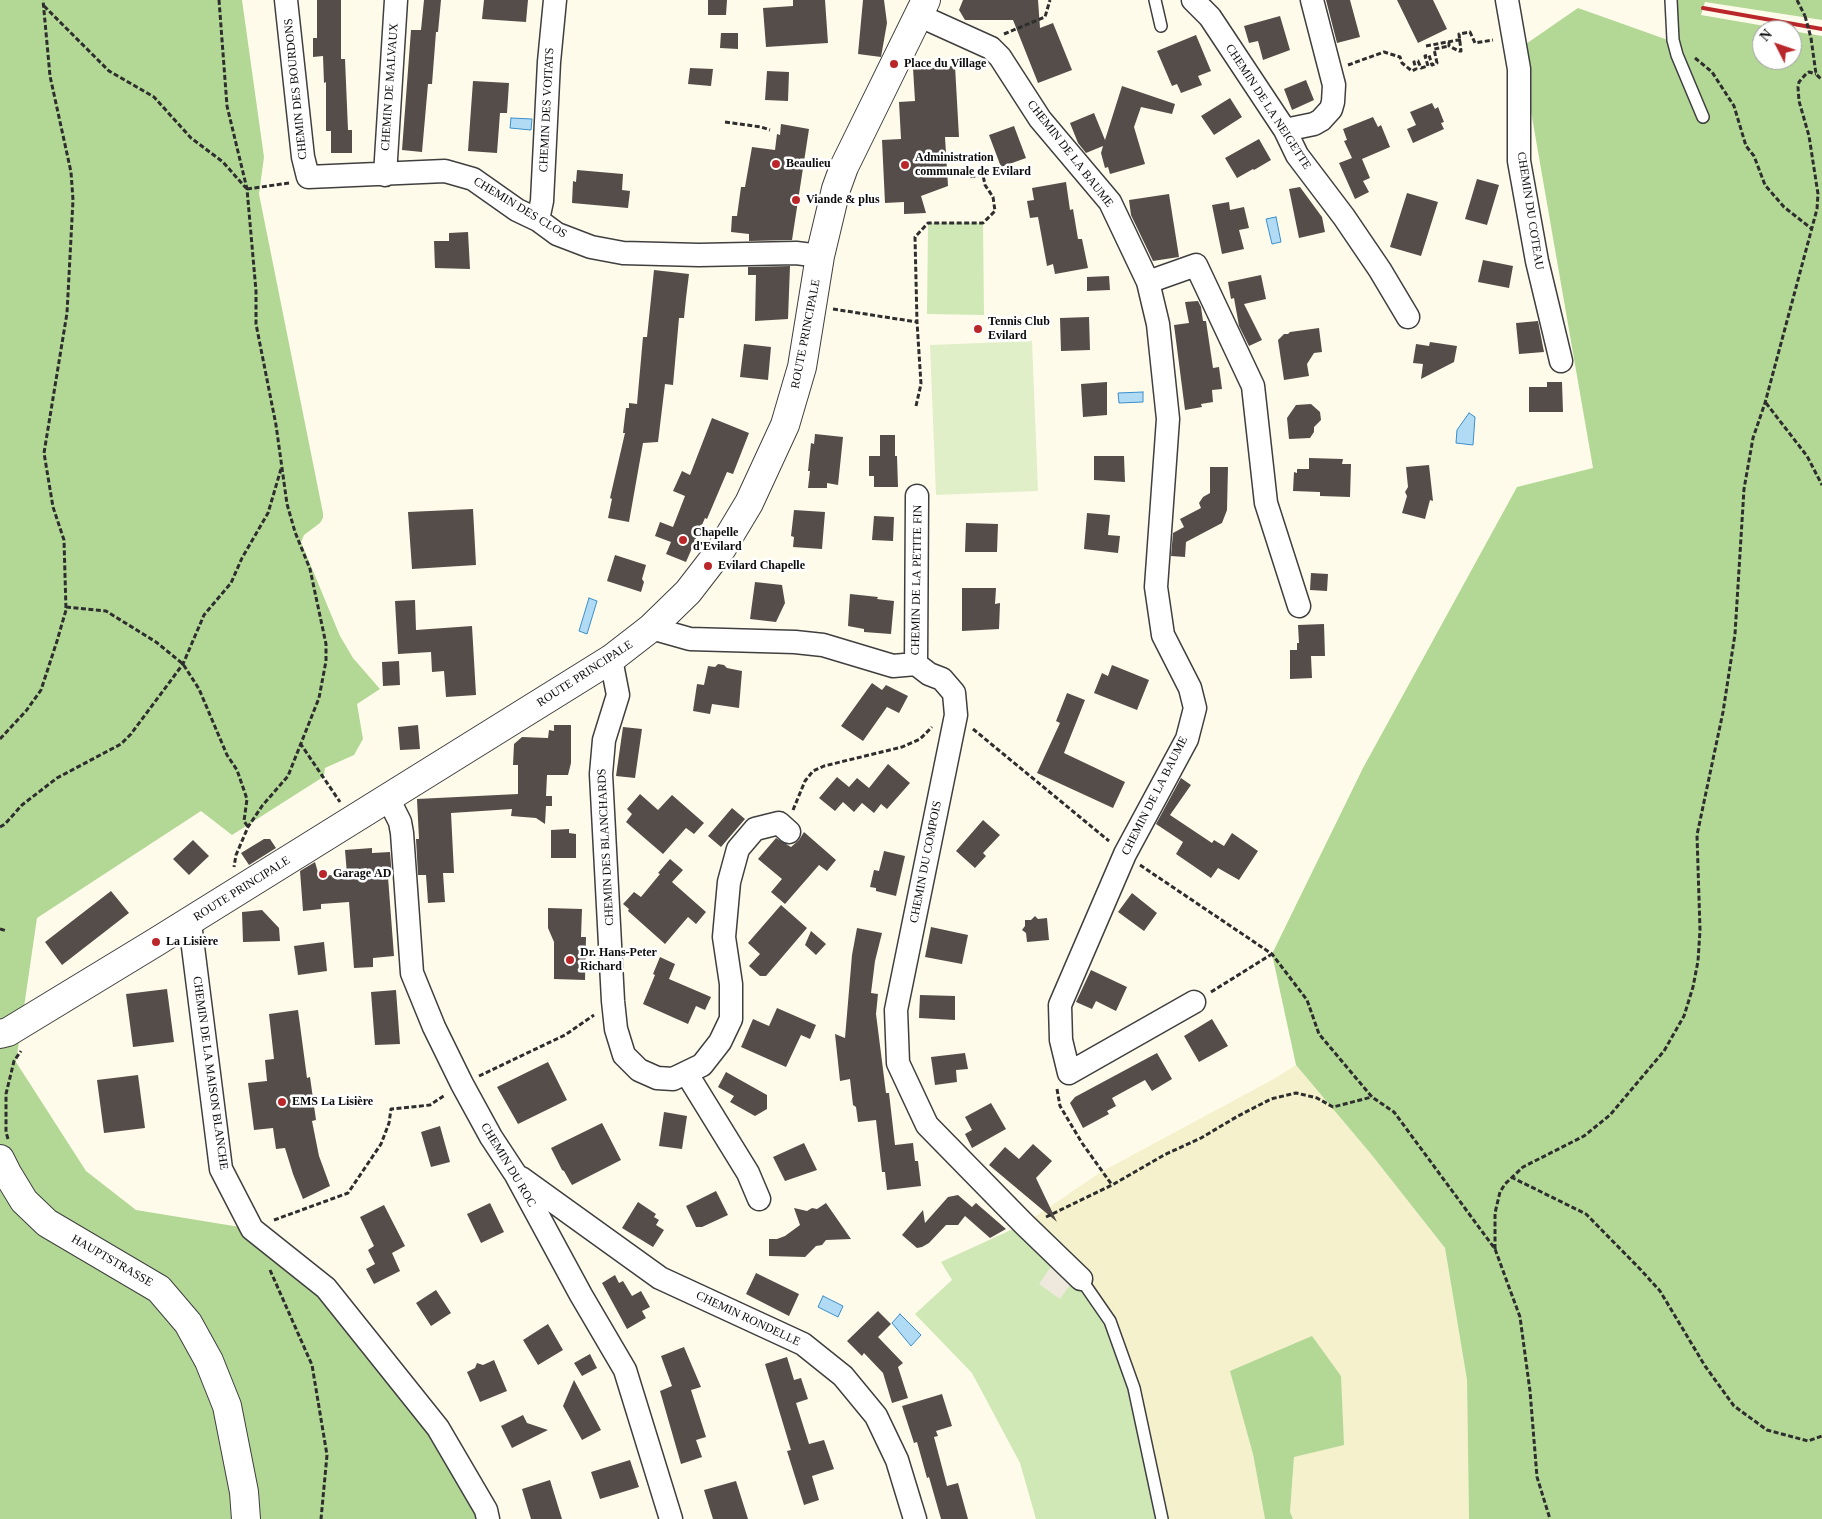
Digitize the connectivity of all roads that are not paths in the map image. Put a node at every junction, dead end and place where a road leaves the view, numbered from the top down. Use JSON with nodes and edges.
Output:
{"nodes":[{"id":1,"x":286,"y":0,"type":"edge"},
{"id":2,"x":396,"y":0,"type":"edge"},
{"id":3,"x":555,"y":0,"type":"edge"},
{"id":4,"x":1155,"y":0,"type":"edge"},
{"id":5,"x":1193,"y":0,"type":"edge"},
{"id":6,"x":1312,"y":0,"type":"edge"},
{"id":7,"x":1507,"y":0,"type":"edge"},
{"id":8,"x":1670,"y":0,"type":"edge"},
{"id":9,"x":922,"y":7,"type":"edge"},
{"id":10,"x":1161,"y":26,"type":"dead end"},
{"id":11,"x":1703,"y":117,"type":"dead end"},
{"id":12,"x":1285,"y":130,"type":"junction"},
{"id":13,"x":384,"y":174,"type":"junction"},
{"id":14,"x":308,"y":177,"type":"joint"},
{"id":15,"x":538,"y":220,"type":"junction"},
{"id":16,"x":805,"y":249,"type":"junction"},
{"id":17,"x":1148,"y":282,"type":"junction"},
{"id":18,"x":1408,"y":317,"type":"dead end"},
{"id":19,"x":1561,"y":361,"type":"dead end"},
{"id":20,"x":917,"y":496,"type":"dead end"},
{"id":21,"x":1299,"y":606,"type":"dead end"},
{"id":22,"x":651,"y":628,"type":"junction"},
{"id":23,"x":611,"y":659,"type":"junction"},
{"id":24,"x":916,"y":664,"type":"junction"},
{"id":25,"x":388,"y":798,"type":"junction"},
{"id":26,"x":784,"y":827,"type":"road end"},
{"id":27,"x":187,"y":923,"type":"junction"},
{"id":28,"x":1194,"y":1002,"type":"road end"},
{"id":29,"x":8,"y":1041,"type":"edge"},
{"id":30,"x":687,"y":1074,"type":"junction"},
{"id":31,"x":4,"y":1150,"type":"edge"},
{"id":32,"x":516,"y":1175,"type":"junction"},
{"id":33,"x":759,"y":1199,"type":"dead end"},
{"id":34,"x":1081,"y":1280,"type":"joint"},
{"id":35,"x":246,"y":1519,"type":"edge"},
{"id":36,"x":488,"y":1519,"type":"edge"},
{"id":37,"x":671,"y":1519,"type":"edge"},
{"id":38,"x":915,"y":1519,"type":"edge"},
{"id":39,"x":1162,"y":1519,"type":"edge"}],
"edges":[{"from":1,"to":14,"type":"street","name":"CHEMIN DES BOURDONS"},
{"from":2,"to":13,"type":"street","name":"CHEMIN DE MALVAUX"},
{"from":3,"to":15,"type":"street","name":"CHEMIN DES VOITATS"},
{"from":4,"to":10,"type":"lane"},
{"from":5,"to":12,"type":"street","name":"CHEMIN DE LA NEIGETTE"},
{"from":6,"to":12,"type":"street"},
{"from":7,"to":19,"type":"street","name":"CHEMIN DU COTEAU"},
{"from":8,"to":11,"type":"lane"},
{"from":9,"to":16,"type":"street","name":"ROUTE PRINCIPALE"},
{"from":9,"to":17,"type":"street","name":"CHEMIN DE LA BAUME"},
{"from":12,"to":18,"type":"street","name":"CHEMIN DE LA NEIGETTE"},
{"from":13,"to":14,"type":"street","name":"CHEMIN DES CLOS"},
{"from":13,"to":15,"type":"street","name":"CHEMIN DES CLOS"},
{"from":15,"to":16,"type":"street","name":"CHEMIN DES CLOS"},
{"from":16,"to":22,"type":"street","name":"ROUTE PRINCIPALE"},
{"from":17,"to":21,"type":"street"},
{"from":17,"to":28,"type":"street","name":"CHEMIN DE LA BAUME"},
{"from":20,"to":24,"type":"street","name":"CHEMIN DE LA PETITE FIN"},
{"from":22,"to":23,"type":"street","name":"ROUTE PRINCIPALE"},
{"from":22,"to":24,"type":"street"},
{"from":23,"to":25,"type":"street","name":"ROUTE PRINCIPALE"},
{"from":23,"to":30,"type":"street","name":"CHEMIN DES BLANCHARDS"},
{"from":24,"to":34,"type":"street","name":"CHEMIN DU COMPOIS"},
{"from":25,"to":27,"type":"street","name":"ROUTE PRINCIPALE"},
{"from":25,"to":32,"type":"street","name":"CHEMIN DU ROC"},
{"from":26,"to":30,"type":"street","name":"CHEMIN DES BLANCHARDS"},
{"from":27,"to":29,"type":"street","name":"ROUTE PRINCIPALE"},
{"from":27,"to":36,"type":"street","name":"CHEMIN DE LA MAISON BLANCHE"},
{"from":30,"to":33,"type":"street"},
{"from":31,"to":35,"type":"street","name":"HAUPTSTRASSE"},
{"from":32,"to":37,"type":"street","name":"CHEMIN DU ROC"},
{"from":32,"to":38,"type":"street","name":"CHEMIN RONDELLE"},
{"from":34,"to":39,"type":"lane"}]}
